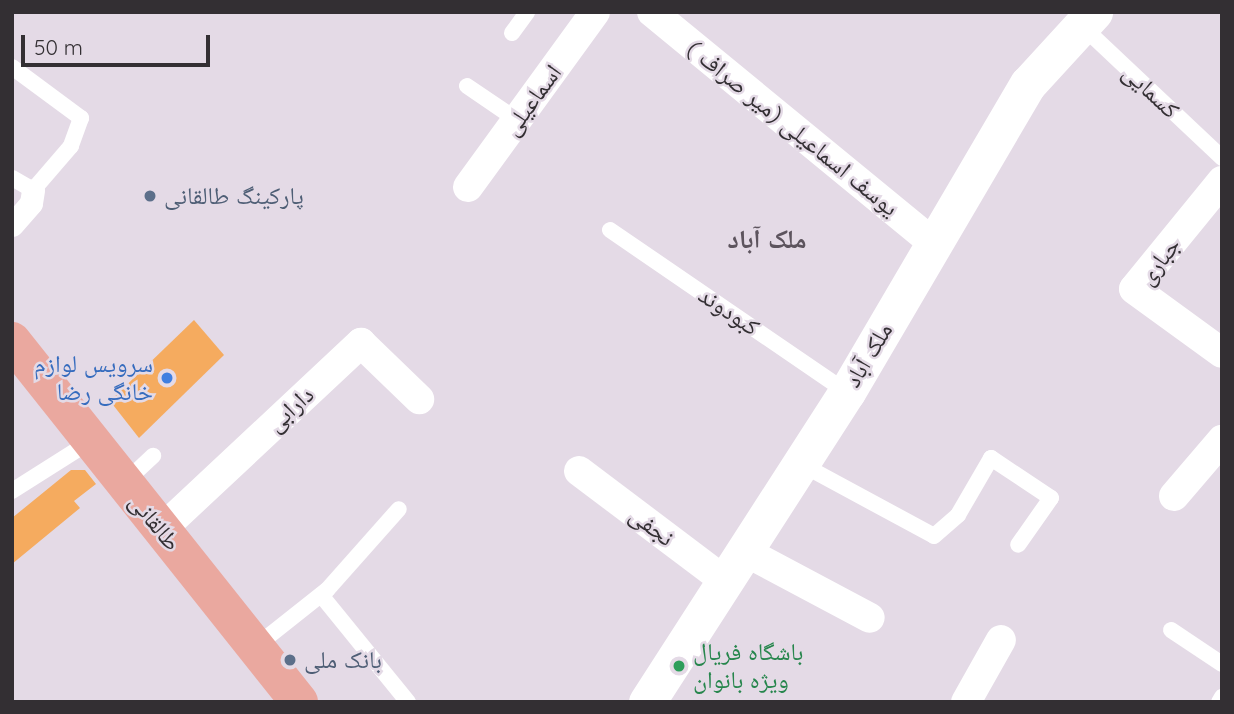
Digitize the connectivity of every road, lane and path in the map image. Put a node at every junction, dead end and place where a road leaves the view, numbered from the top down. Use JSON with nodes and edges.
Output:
{"nodes":[{"id":1,"x":527,"y":12,"type":"edge"},
{"id":2,"x":596,"y":12,"type":"edge"},
{"id":3,"x":652,"y":12,"type":"edge"},
{"id":4,"x":1087,"y":19,"type":"edge"},
{"id":5,"x":512,"y":33,"type":"dead end"},
{"id":6,"x":12,"y":67,"type":"edge"},
{"id":7,"x":467,"y":86,"type":"dead end"},
{"id":8,"x":517,"y":120,"type":"junction"},
{"id":9,"x":1222,"y":158,"type":"edge"},
{"id":10,"x":12,"y":178,"type":"edge"},
{"id":11,"x":1222,"y":181,"type":"edge"},
{"id":12,"x":468,"y":187,"type":"dead end"},
{"id":13,"x":33,"y":190,"type":"junction"},
{"id":14,"x":12,"y":225,"type":"edge"},
{"id":15,"x":610,"y":230,"type":"dead end"},
{"id":16,"x":934,"y":244,"type":"junction"},
{"id":17,"x":12,"y":341,"type":"edge"},
{"id":18,"x":1222,"y":354,"type":"edge"},
{"id":19,"x":846,"y":392,"type":"junction"},
{"id":20,"x":419,"y":399,"type":"dead end"},
{"id":21,"x":1222,"y":440,"type":"edge"},
{"id":22,"x":91,"y":441,"type":"junction"},
{"id":23,"x":153,"y":456,"type":"dead end"},
{"id":24,"x":801,"y":464,"type":"junction"},
{"id":25,"x":579,"y":471,"type":"dead end"},
{"id":26,"x":124,"y":483,"type":"junction"},
{"id":27,"x":12,"y":491,"type":"edge"},
{"id":28,"x":1174,"y":496,"type":"dead end"},
{"id":29,"x":399,"y":509,"type":"dead end"},
{"id":30,"x":161,"y":530,"type":"junction"},
{"id":31,"x":1018,"y":545,"type":"dead end"},
{"id":32,"x":736,"y":566,"type":"junction"},
{"id":33,"x":321,"y":596,"type":"junction"},
{"id":34,"x":870,"y":618,"type":"dead end"},
{"id":35,"x":1171,"y":630,"type":"dead end"},
{"id":36,"x":1000,"y":640,"type":"dead end"},
{"id":37,"x":256,"y":647,"type":"junction"},
{"id":38,"x":1222,"y":664,"type":"edge"},
{"id":39,"x":1222,"y":697,"type":"edge"},
{"id":40,"x":298,"y":701,"type":"edge"},
{"id":41,"x":408,"y":702,"type":"edge"},
{"id":42,"x":647,"y":702,"type":"edge"},
{"id":43,"x":966,"y":702,"type":"edge"},
{"id":44,"x":1219,"y":702,"type":"edge"}],
"edges":[{"from":1,"to":5,"type":"lane"},
{"from":2,"to":8,"type":"street","name":"اسماعیلی"},
{"from":3,"to":16,"type":"street","name":"یوسف اسماعیلی (میر صراف )"},
{"from":4,"to":9,"type":"lane","name":"کسمایی"},
{"from":4,"to":16,"type":"street","name":"ملک آباد"},
{"from":6,"to":13,"type":"lane"},
{"from":7,"to":8,"type":"lane"},
{"from":8,"to":12,"type":"street","name":"اسماعیلی"},
{"from":10,"to":13,"type":"lane"},
{"from":11,"to":18,"type":"street","name":"جباری"},
{"from":13,"to":14,"type":"street"},
{"from":15,"to":19,"type":"lane","name":"کبودوند"},
{"from":16,"to":19,"type":"street","name":"ملک آباد"},
{"from":17,"to":22,"type":"main road","name":"طالقانی"},
{"from":19,"to":24,"type":"street","name":"ملک آباد"},
{"from":20,"to":30,"type":"street","name":"دارابی"},
{"from":21,"to":28,"type":"street"},
{"from":22,"to":26,"type":"main road","name":"طالقانی"},
{"from":22,"to":27,"type":"lane"},
{"from":23,"to":26,"type":"lane"},
{"from":24,"to":31,"type":"lane"},
{"from":24,"to":32,"type":"street","name":"ملک آباد"},
{"from":25,"to":32,"type":"street","name":"نجفی"},
{"from":26,"to":30,"type":"main road","name":"طالقانی"},
{"from":29,"to":33,"type":"lane"},
{"from":30,"to":37,"type":"main road","name":"طالقانی"},
{"from":32,"to":34,"type":"street","name":"نجفی"},
{"from":32,"to":42,"type":"street","name":"ملک آباد"},
{"from":33,"to":37,"type":"lane"},
{"from":33,"to":41,"type":"lane"},
{"from":35,"to":38,"type":"lane"},
{"from":36,"to":43,"type":"street"},
{"from":37,"to":40,"type":"main road","name":"طالقانی"},
{"from":39,"to":44,"type":"lane"}]}
